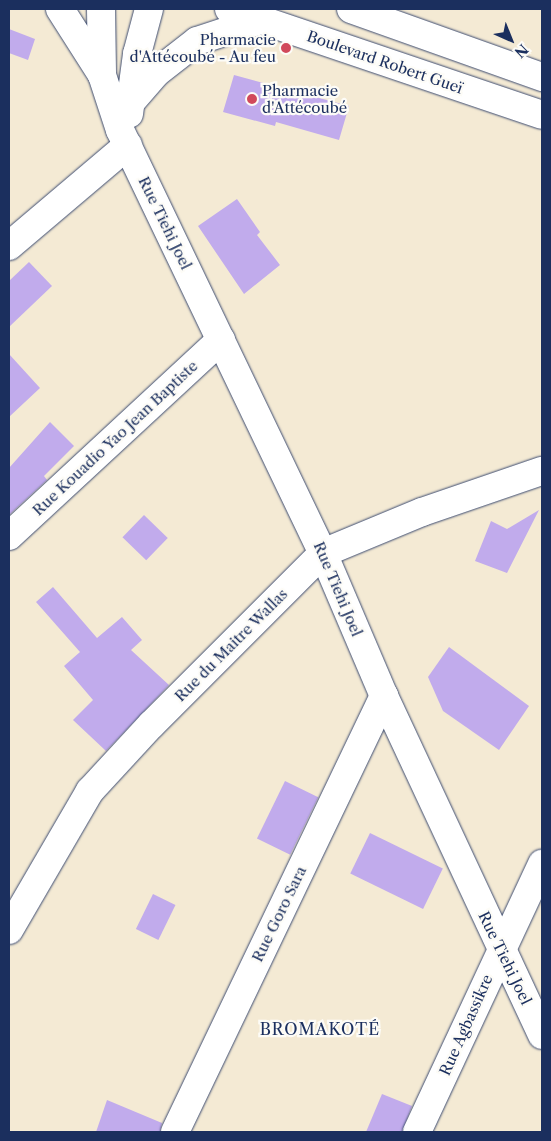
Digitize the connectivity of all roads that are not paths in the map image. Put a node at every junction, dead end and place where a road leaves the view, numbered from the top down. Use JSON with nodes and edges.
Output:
{"nodes":[{"id":1,"x":60,"y":9,"type":"edge"},
{"id":2,"x":101,"y":9,"type":"edge"},
{"id":3,"x":149,"y":9,"type":"edge"},
{"id":4,"x":229,"y":9,"type":"edge"},
{"id":5,"x":351,"y":9,"type":"edge"},
{"id":6,"x":261,"y":20,"type":"junction"},
{"id":7,"x":102,"y":75,"type":"junction"},
{"id":8,"x":542,"y":77,"type":"edge"},
{"id":9,"x":130,"y":103,"type":"junction"},
{"id":10,"x":542,"y":115,"type":"edge"},
{"id":11,"x":128,"y":145,"type":"junction"},
{"id":12,"x":9,"y":246,"type":"edge"},
{"id":13,"x":221,"y":340,"type":"junction"},
{"id":14,"x":542,"y":471,"type":"edge"},
{"id":15,"x":9,"y":536,"type":"edge"},
{"id":16,"x":323,"y":553,"type":"junction"},
{"id":17,"x":384,"y":696,"type":"junction"},
{"id":18,"x":542,"y":864,"type":"edge"},
{"id":19,"x":9,"y":930,"type":"edge"},
{"id":20,"x":500,"y":950,"type":"junction"},
{"id":21,"x":542,"y":1035,"type":"edge"},
{"id":22,"x":175,"y":1132,"type":"edge"},
{"id":23,"x":417,"y":1132,"type":"edge"}],
"edges":[{"from":1,"to":7,"type":"street"},
{"from":2,"to":7,"type":"street"},
{"from":3,"to":9,"type":"street"},
{"from":4,"to":6,"type":"street","name":"Boulevard Robert Gueï"},
{"from":5,"to":8,"type":"street"},
{"from":6,"to":9,"type":"street"},
{"from":6,"to":10,"type":"street","name":"Boulevard Robert Gueï"},
{"from":7,"to":11,"type":"street","name":"Rue Tiehi Joel"},
{"from":9,"to":11,"type":"street"},
{"from":11,"to":12,"type":"street"},
{"from":11,"to":13,"type":"street","name":"Rue Tiehi Joel"},
{"from":13,"to":15,"type":"street","name":"Rue Kouadio Yao Jean Baptiste"},
{"from":13,"to":16,"type":"street","name":"Rue Tiehi Joel"},
{"from":14,"to":16,"type":"street","name":"Rue du Maitre Wallas"},
{"from":16,"to":17,"type":"street","name":"Rue Tiehi Joel"},
{"from":16,"to":19,"type":"street","name":"Rue du Maitre Wallas"},
{"from":17,"to":20,"type":"street","name":"Rue Tiehi Joel"},
{"from":17,"to":22,"type":"street","name":"Rue Goro Sara"},
{"from":18,"to":20,"type":"street","name":"Rue Agbassikre"},
{"from":20,"to":21,"type":"street","name":"Rue Tiehi Joel"},
{"from":20,"to":23,"type":"street","name":"Rue Agbassikre"}]}
